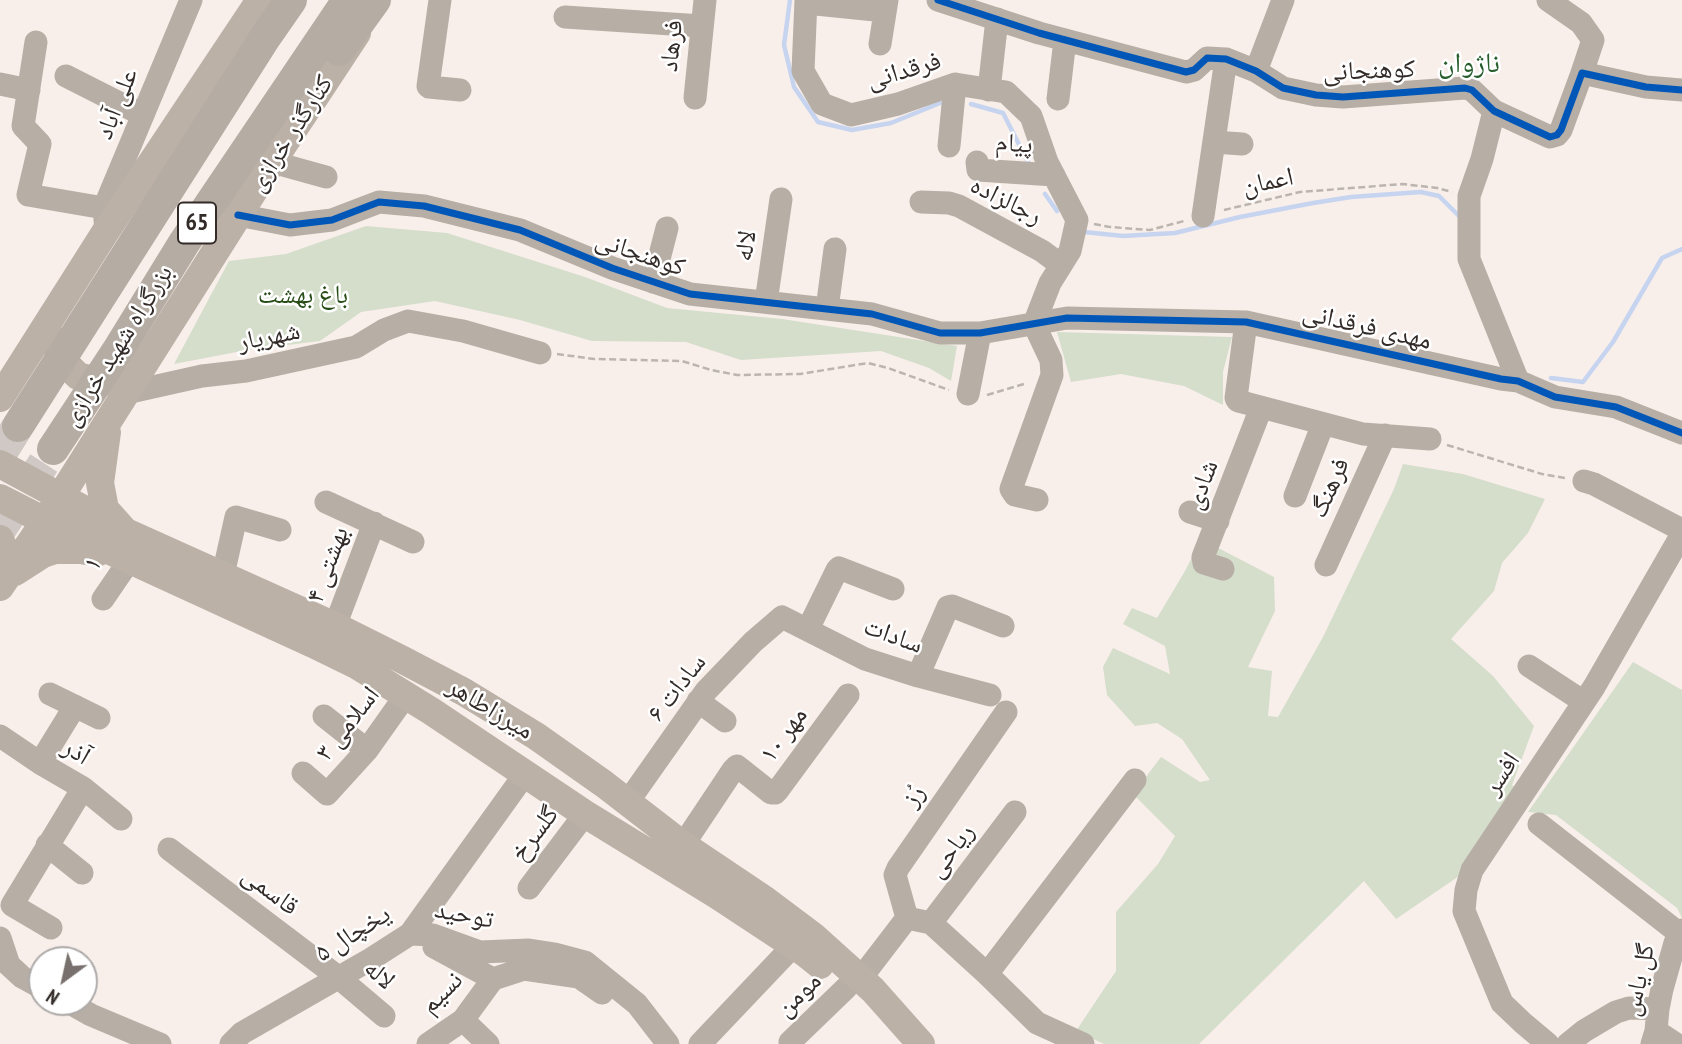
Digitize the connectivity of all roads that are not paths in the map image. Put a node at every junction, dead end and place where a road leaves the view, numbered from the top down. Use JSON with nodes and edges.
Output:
{"nodes":[{"id":1,"x":191,"y":0,"type":"edge"},
{"id":2,"x":260,"y":0,"type":"edge"},
{"id":3,"x":285,"y":0,"type":"edge"},
{"id":4,"x":291,"y":0,"type":"edge"},
{"id":5,"x":348,"y":0,"type":"edge"},
{"id":6,"x":376,"y":0,"type":"edge"},
{"id":7,"x":440,"y":0,"type":"edge"},
{"id":8,"x":705,"y":0,"type":"edge"},
{"id":9,"x":938,"y":0,"type":"edge"},
{"id":10,"x":1283,"y":0,"type":"edge"},
{"id":11,"x":1548,"y":0,"type":"edge"},
{"id":12,"x":806,"y":1,"type":"edge"},
{"id":13,"x":886,"y":6,"type":"edge"},
{"id":14,"x":565,"y":17,"type":"dead end"},
{"id":15,"x":997,"y":19,"type":"junction"},
{"id":16,"x":702,"y":26,"type":"junction"},
{"id":17,"x":266,"y":36,"type":"junction"},
{"id":18,"x":1065,"y":40,"type":"junction"},
{"id":19,"x":36,"y":42,"type":"dead end"},
{"id":20,"x":880,"y":44,"type":"dead end"},
{"id":21,"x":1226,"y":59,"type":"junction"},
{"id":22,"x":1256,"y":71,"type":"junction"},
{"id":23,"x":1582,"y":73,"type":"junction"},
{"id":24,"x":66,"y":76,"type":"dead end"},
{"id":25,"x":0,"y":84,"type":"edge"},
{"id":26,"x":955,"y":84,"type":"junction"},
{"id":27,"x":989,"y":89,"type":"junction"},
{"id":28,"x":29,"y":90,"type":"junction"},
{"id":29,"x":460,"y":90,"type":"dead end"},
{"id":30,"x":1682,"y":90,"type":"edge"},
{"id":31,"x":695,"y":98,"type":"dead end"},
{"id":32,"x":1058,"y":99,"type":"dead end"},
{"id":33,"x":1494,"y":111,"type":"junction"},
{"id":34,"x":143,"y":115,"type":"junction"},
{"id":35,"x":1214,"y":142,"type":"junction"},
{"id":36,"x":1242,"y":144,"type":"dead end"},
{"id":37,"x":948,"y":146,"type":"dead end"},
{"id":38,"x":272,"y":162,"type":"junction"},
{"id":39,"x":977,"y":162,"type":"dead end"},
{"id":40,"x":1054,"y":175,"type":"junction"},
{"id":41,"x":326,"y":177,"type":"dead end"},
{"id":42,"x":781,"y":199,"type":"dead end"},
{"id":43,"x":921,"y":202,"type":"dead end"},
{"id":44,"x":238,"y":215,"type":"junction"},
{"id":45,"x":1203,"y":216,"type":"road end"},
{"id":46,"x":105,"y":219,"type":"junction"},
{"id":47,"x":667,"y":228,"type":"dead end"},
{"id":48,"x":835,"y":250,"type":"dead end"},
{"id":49,"x":1061,"y":265,"type":"junction"},
{"id":50,"x":653,"y":282,"type":"junction"},
{"id":51,"x":766,"y":302,"type":"junction"},
{"id":52,"x":827,"y":309,"type":"junction"},
{"id":53,"x":50,"y":318,"type":"junction"},
{"id":54,"x":1246,"y":322,"type":"junction"},
{"id":55,"x":1034,"y":324,"type":"junction"},
{"id":56,"x":980,"y":333,"type":"junction"},
{"id":57,"x":30,"y":348,"type":"junction"},
{"id":58,"x":540,"y":353,"type":"road end"},
{"id":59,"x":108,"y":364,"type":"junction"},
{"id":60,"x":0,"y":368,"type":"edge"},
{"id":61,"x":1518,"y":381,"type":"junction"},
{"id":62,"x":132,"y":384,"type":"junction"},
{"id":63,"x":968,"y":394,"type":"road end"},
{"id":64,"x":0,"y":398,"type":"edge"},
{"id":65,"x":1261,"y":408,"type":"junction"},
{"id":66,"x":108,"y":421,"type":"junction"},
{"id":67,"x":1323,"y":424,"type":"junction"},
{"id":68,"x":18,"y":426,"type":"tunnel mouth"},
{"id":69,"x":1682,"y":433,"type":"edge"},
{"id":70,"x":1385,"y":435,"type":"junction"},
{"id":71,"x":1430,"y":439,"type":"road end"},
{"id":72,"x":53,"y":449,"type":"tunnel mouth"},
{"id":73,"x":0,"y":464,"type":"edge"},
{"id":74,"x":1584,"y":481,"type":"road end"},
{"id":75,"x":60,"y":496,"type":"junction"},
{"id":76,"x":1295,"y":496,"type":"dead end"},
{"id":77,"x":0,"y":498,"type":"edge"},
{"id":78,"x":1037,"y":500,"type":"dead end"},
{"id":79,"x":326,"y":502,"type":"dead end"},
{"id":80,"x":1190,"y":512,"type":"dead end"},
{"id":81,"x":1218,"y":521,"type":"junction"},
{"id":82,"x":45,"y":522,"type":"junction"},
{"id":83,"x":374,"y":523,"type":"junction"},
{"id":84,"x":280,"y":530,"type":"dead end"},
{"id":85,"x":126,"y":532,"type":"junction"},
{"id":86,"x":1682,"y":532,"type":"edge"},
{"id":87,"x":0,"y":539,"type":"edge"},
{"id":88,"x":412,"y":542,"type":"dead end"},
{"id":89,"x":129,"y":561,"type":"junction"},
{"id":90,"x":1326,"y":565,"type":"dead end"},
{"id":91,"x":1223,"y":569,"type":"dead end"},
{"id":92,"x":222,"y":575,"type":"junction"},
{"id":93,"x":2,"y":581,"type":"edge"},
{"id":94,"x":893,"y":589,"type":"dead end"},
{"id":95,"x":103,"y":599,"type":"dead end"},
{"id":96,"x":782,"y":617,"type":"joint"},
{"id":97,"x":335,"y":626,"type":"junction"},
{"id":98,"x":1003,"y":626,"type":"dead end"},
{"id":99,"x":808,"y":629,"type":"junction"},
{"id":100,"x":1529,"y":666,"type":"dead end"},
{"id":101,"x":918,"y":676,"type":"junction"},
{"id":102,"x":464,"y":692,"type":"junction"},
{"id":103,"x":50,"y":694,"type":"dead end"},
{"id":104,"x":406,"y":695,"type":"junction"},
{"id":105,"x":848,"y":695,"type":"dead end"},
{"id":106,"x":990,"y":695,"type":"dead end"},
{"id":107,"x":698,"y":701,"type":"junction"},
{"id":108,"x":1584,"y":702,"type":"junction"},
{"id":109,"x":75,"y":706,"type":"junction"},
{"id":110,"x":1006,"y":712,"type":"dead end"},
{"id":111,"x":324,"y":716,"type":"dead end"},
{"id":112,"x":99,"y":718,"type":"dead end"},
{"id":113,"x":725,"y":721,"type":"dead end"},
{"id":114,"x":447,"y":723,"type":"junction"},
{"id":115,"x":0,"y":736,"type":"edge"},
{"id":116,"x":367,"y":750,"type":"junction"},
{"id":117,"x":40,"y":764,"type":"junction"},
{"id":118,"x":303,"y":773,"type":"dead end"},
{"id":119,"x":525,"y":774,"type":"junction"},
{"id":120,"x":1135,"y":780,"type":"dead end"},
{"id":121,"x":604,"y":784,"type":"junction"},
{"id":122,"x":83,"y":788,"type":"junction"},
{"id":123,"x":627,"y":803,"type":"junction"},
{"id":124,"x":1015,"y":812,"type":"dead end"},
{"id":125,"x":585,"y":814,"type":"junction"},
{"id":126,"x":121,"y":819,"type":"dead end"},
{"id":127,"x":1539,"y":824,"type":"dead end"},
{"id":128,"x":47,"y":845,"type":"junction"},
{"id":129,"x":683,"y":845,"type":"junction"},
{"id":130,"x":169,"y":849,"type":"dead end"},
{"id":131,"x":82,"y":873,"type":"dead end"},
{"id":132,"x":529,"y":888,"type":"dead end"},
{"id":133,"x":907,"y":919,"type":"junction"},
{"id":134,"x":931,"y":923,"type":"junction"},
{"id":135,"x":51,"y":928,"type":"dead end"},
{"id":136,"x":1681,"y":932,"type":"edge"},
{"id":137,"x":410,"y":934,"type":"junction"},
{"id":138,"x":0,"y":938,"type":"edge"},
{"id":139,"x":794,"y":945,"type":"junction"},
{"id":140,"x":527,"y":960,"type":"junction"},
{"id":141,"x":582,"y":969,"type":"junction"},
{"id":142,"x":987,"y":974,"type":"junction"},
{"id":143,"x":338,"y":977,"type":"junction"},
{"id":144,"x":494,"y":979,"type":"junction"},
{"id":145,"x":28,"y":980,"type":"edge"},
{"id":146,"x":853,"y":983,"type":"junction"},
{"id":147,"x":93,"y":1016,"type":"edge"},
{"id":148,"x":384,"y":1016,"type":"dead end"},
{"id":149,"x":463,"y":1020,"type":"junction"},
{"id":150,"x":1655,"y":1028,"type":"edge"},
{"id":151,"x":242,"y":1040,"type":"edge"},
{"id":152,"x":790,"y":1042,"type":"dead end"},
{"id":153,"x":160,"y":1044,"type":"edge"},
{"id":154,"x":428,"y":1044,"type":"edge"},
{"id":155,"x":488,"y":1044,"type":"edge"},
{"id":156,"x":650,"y":1044,"type":"edge"},
{"id":157,"x":668,"y":1044,"type":"edge"},
{"id":158,"x":700,"y":1044,"type":"edge"},
{"id":159,"x":898,"y":1044,"type":"edge"},
{"id":160,"x":921,"y":1044,"type":"edge"},
{"id":161,"x":1083,"y":1044,"type":"edge"},
{"id":162,"x":1548,"y":1044,"type":"edge"},
{"id":163,"x":1568,"y":1044,"type":"edge"},
{"id":164,"x":1676,"y":1044,"type":"edge"}],
"edges":[{"from":1,"to":34,"type":"street","name":"علی آباد"},
{"from":2,"to":46,"type":"main road"},
{"from":3,"to":17,"type":"highway"},
{"from":4,"to":17,"type":"highway","name":"بزرگراه شهید خرازی","number":"65"},
{"from":5,"to":59,"type":"highway","name":"بزرگراه شهید خرازی","number":"65"},
{"from":6,"to":38,"type":"main road","name":"کنارگذر خرازی"},
{"from":6,"to":59,"type":"highway"},
{"from":7,"to":29,"type":"street"},
{"from":8,"to":16,"type":"street","name":"فرهاد"},
{"from":9,"to":15,"type":"street"},
{"from":10,"to":22,"type":"street"},
{"from":11,"to":23,"type":"street"},
{"from":12,"to":13,"type":"street"},
{"from":12,"to":26,"type":"street","name":"فرقدانی"},
{"from":13,"to":20,"type":"street"},
{"from":14,"to":16,"type":"street"},
{"from":15,"to":18,"type":"street"},
{"from":15,"to":27,"type":"street"},
{"from":16,"to":31,"type":"street","name":"فرهاد"},
{"from":17,"to":68,"type":"highway","name":"بزرگراه شهید خرازی","number":"65"},
{"from":18,"to":21,"type":"street"},
{"from":18,"to":32,"type":"street"},
{"from":19,"to":28,"type":"street"},
{"from":21,"to":22,"type":"street","name":"کوهنجانی"},
{"from":21,"to":35,"type":"street"},
{"from":22,"to":33,"type":"street","name":"کوهنجانی"},
{"from":23,"to":30,"type":"street"},
{"from":23,"to":33,"type":"street","name":"کوهنجانی"},
{"from":24,"to":34,"type":"street"},
{"from":25,"to":28,"type":"street"},
{"from":26,"to":27,"type":"street","name":"فرقدانی"},
{"from":26,"to":37,"type":"street"},
{"from":27,"to":40,"type":"street","name":"فرقدانی"},
{"from":28,"to":46,"type":"street"},
{"from":33,"to":61,"type":"street"},
{"from":34,"to":46,"type":"street","name":"علی آباد"},
{"from":35,"to":36,"type":"street"},
{"from":35,"to":45,"type":"street"},
{"from":38,"to":41,"type":"street"},
{"from":38,"to":44,"type":"main road","name":"کنارگذر خرازی"},
{"from":39,"to":40,"type":"street","name":"پیام"},
{"from":40,"to":49,"type":"street","name":"فرقدانی"},
{"from":42,"to":51,"type":"street","name":"لاله"},
{"from":43,"to":49,"type":"street","name":"رجالزاده"},
{"from":44,"to":50,"type":"street","name":"کوهنجانی"},
{"from":44,"to":62,"type":"main road","name":"کنارگذر خرازی"},
{"from":46,"to":53,"type":"main road"},
{"from":47,"to":50,"type":"street"},
{"from":48,"to":52,"type":"street"},
{"from":49,"to":55,"type":"street"},
{"from":50,"to":51,"type":"street","name":"کوهنجانی"},
{"from":51,"to":52,"type":"street","name":"کوهنجانی"},
{"from":52,"to":56,"type":"street","name":"کوهنجانی"},
{"from":53,"to":57,"type":"main road"},
{"from":53,"to":62,"type":"main road"},
{"from":54,"to":55,"type":"street","name":"مهدی فرقدانی"},
{"from":54,"to":61,"type":"street","name":"مهدی فرقدانی"},
{"from":54,"to":65,"type":"street"},
{"from":55,"to":56,"type":"street","name":"کوهنجانی"},
{"from":55,"to":78,"type":"street"},
{"from":56,"to":63,"type":"street"},
{"from":57,"to":60,"type":"main road"},
{"from":57,"to":64,"type":"main road"},
{"from":58,"to":62,"type":"street","name":"شهریار"},
{"from":59,"to":72,"type":"highway","name":"بزرگراه شهید خرازی","number":"65"},
{"from":61,"to":69,"type":"street","name":"مهدی فرقدانی"},
{"from":62,"to":66,"type":"main road","name":"کنارگذر خرازی"},
{"from":65,"to":67,"type":"street"},
{"from":65,"to":81,"type":"street","name":"شادی"},
{"from":66,"to":75,"type":"main road","name":"کنارگذر خرازی"},
{"from":66,"to":85,"type":"main road"},
{"from":67,"to":70,"type":"street"},
{"from":67,"to":76,"type":"street"},
{"from":70,"to":71,"type":"street"},
{"from":70,"to":90,"type":"street","name":"فرهنگ"},
{"from":73,"to":75,"type":"main road","name":"میرزاطاهر"},
{"from":74,"to":86,"type":"street"},
{"from":75,"to":82,"type":"main road","name":"کنارگذر خرازی"},
{"from":75,"to":85,"type":"main road","name":"میرزاطاهر"},
{"from":77,"to":82,"type":"main road","name":"میرزاطاهر"},
{"from":79,"to":83,"type":"street"},
{"from":80,"to":81,"type":"street"},
{"from":81,"to":91,"type":"street","name":"شادی"},
{"from":82,"to":89,"type":"main road","name":"میرزاطاهر"},
{"from":82,"to":93,"type":"main road","name":"کنارگذر خرازی"},
{"from":83,"to":88,"type":"street"},
{"from":83,"to":97,"type":"street","name":"بهشتی ۴"},
{"from":84,"to":92,"type":"street"},
{"from":85,"to":92,"type":"main road","name":"میرزاطاهر"},
{"from":86,"to":108,"type":"street","name":"افسر"},
{"from":87,"to":93,"type":"main road"},
{"from":89,"to":93,"type":"main road"},
{"from":89,"to":95,"type":"street","name":"۱"},
{"from":89,"to":104,"type":"main road","name":"میرزاطاهر"},
{"from":92,"to":97,"type":"main road","name":"میرزاطاهر"},
{"from":94,"to":99,"type":"street"},
{"from":96,"to":99,"type":"street","name":"سادات"},
{"from":96,"to":107,"type":"street","name":"سادات ۶"},
{"from":97,"to":102,"type":"main road","name":"میرزاطاهر"},
{"from":98,"to":101,"type":"street"},
{"from":99,"to":101,"type":"street","name":"سادات"},
{"from":100,"to":108,"type":"street"},
{"from":101,"to":106,"type":"street","name":"سادات"},
{"from":102,"to":114,"type":"main road"},
{"from":102,"to":121,"type":"main road","name":"میرزاطاهر"},
{"from":103,"to":109,"type":"street"},
{"from":104,"to":114,"type":"main road","name":"میرزاطاهر"},
{"from":104,"to":116,"type":"street","name":"اسلامی ۳"},
{"from":105,"to":129,"type":"street","name":"مهر ۱۰"},
{"from":107,"to":113,"type":"street"},
{"from":107,"to":123,"type":"street","name":"سادات ۶"},
{"from":108,"to":162,"type":"street","name":"افسر"},
{"from":109,"to":112,"type":"street"},
{"from":109,"to":117,"type":"street"},
{"from":110,"to":133,"type":"street","name":"رُز"},
{"from":111,"to":116,"type":"street"},
{"from":114,"to":119,"type":"main road","name":"میرزاطاهر"},
{"from":115,"to":117,"type":"street","name":"آذر"},
{"from":116,"to":118,"type":"street","name":"اسلامی ۳"},
{"from":117,"to":122,"type":"street","name":"آذر"},
{"from":119,"to":125,"type":"main road","name":"میرزاطاهر"},
{"from":119,"to":137,"type":"street","name":"یخچال ۵"},
{"from":120,"to":142,"type":"street"},
{"from":121,"to":123,"type":"main road","name":"میرزاطاهر"},
{"from":121,"to":125,"type":"main road"},
{"from":122,"to":126,"type":"street","name":"آذر"},
{"from":122,"to":128,"type":"street"},
{"from":123,"to":129,"type":"main road","name":"میرزاطاهر"},
{"from":124,"to":134,"type":"street","name":"ریاحی"},
{"from":125,"to":132,"type":"street","name":"گلسرخ"},
{"from":125,"to":139,"type":"main road","name":"میرزاطاهر"},
{"from":127,"to":136,"type":"street"},
{"from":128,"to":131,"type":"street"},
{"from":128,"to":135,"type":"street"},
{"from":129,"to":146,"type":"main road","name":"میرزاطاهر"},
{"from":130,"to":143,"type":"street","name":"قاسمی"},
{"from":133,"to":134,"type":"street"},
{"from":133,"to":146,"type":"street","name":"مومن"},
{"from":134,"to":142,"type":"street"},
{"from":136,"to":150,"type":"street","name":"گل یاس"},
{"from":137,"to":140,"type":"street","name":"توحید"},
{"from":137,"to":143,"type":"street","name":"یخچال ۵"},
{"from":137,"to":144,"type":"street","name":"توحید"},
{"from":138,"to":145,"type":"street"},
{"from":139,"to":146,"type":"main road","name":"میرزاطاهر"},
{"from":139,"to":158,"type":"street"},
{"from":140,"to":141,"type":"street","name":"توحید"},
{"from":140,"to":144,"type":"street","name":"توحید"},
{"from":141,"to":156,"type":"street","name":"توحید"},
{"from":141,"to":157,"type":"street"},
{"from":142,"to":161,"type":"street"},
{"from":143,"to":148,"type":"street","name":"لاله"},
{"from":143,"to":151,"type":"street","name":"یخچال ۵"},
{"from":144,"to":149,"type":"street","name":"نسیم"},
{"from":146,"to":152,"type":"street","name":"مومن"},
{"from":146,"to":159,"type":"main road","name":"میرزاطاهر"},
{"from":146,"to":160,"type":"main road","name":"میرزاطاهر"},
{"from":147,"to":153,"type":"street"},
{"from":149,"to":154,"type":"street","name":"نسیم"},
{"from":149,"to":155,"type":"street"},
{"from":150,"to":163,"type":"street"},
{"from":150,"to":164,"type":"street"}]}
